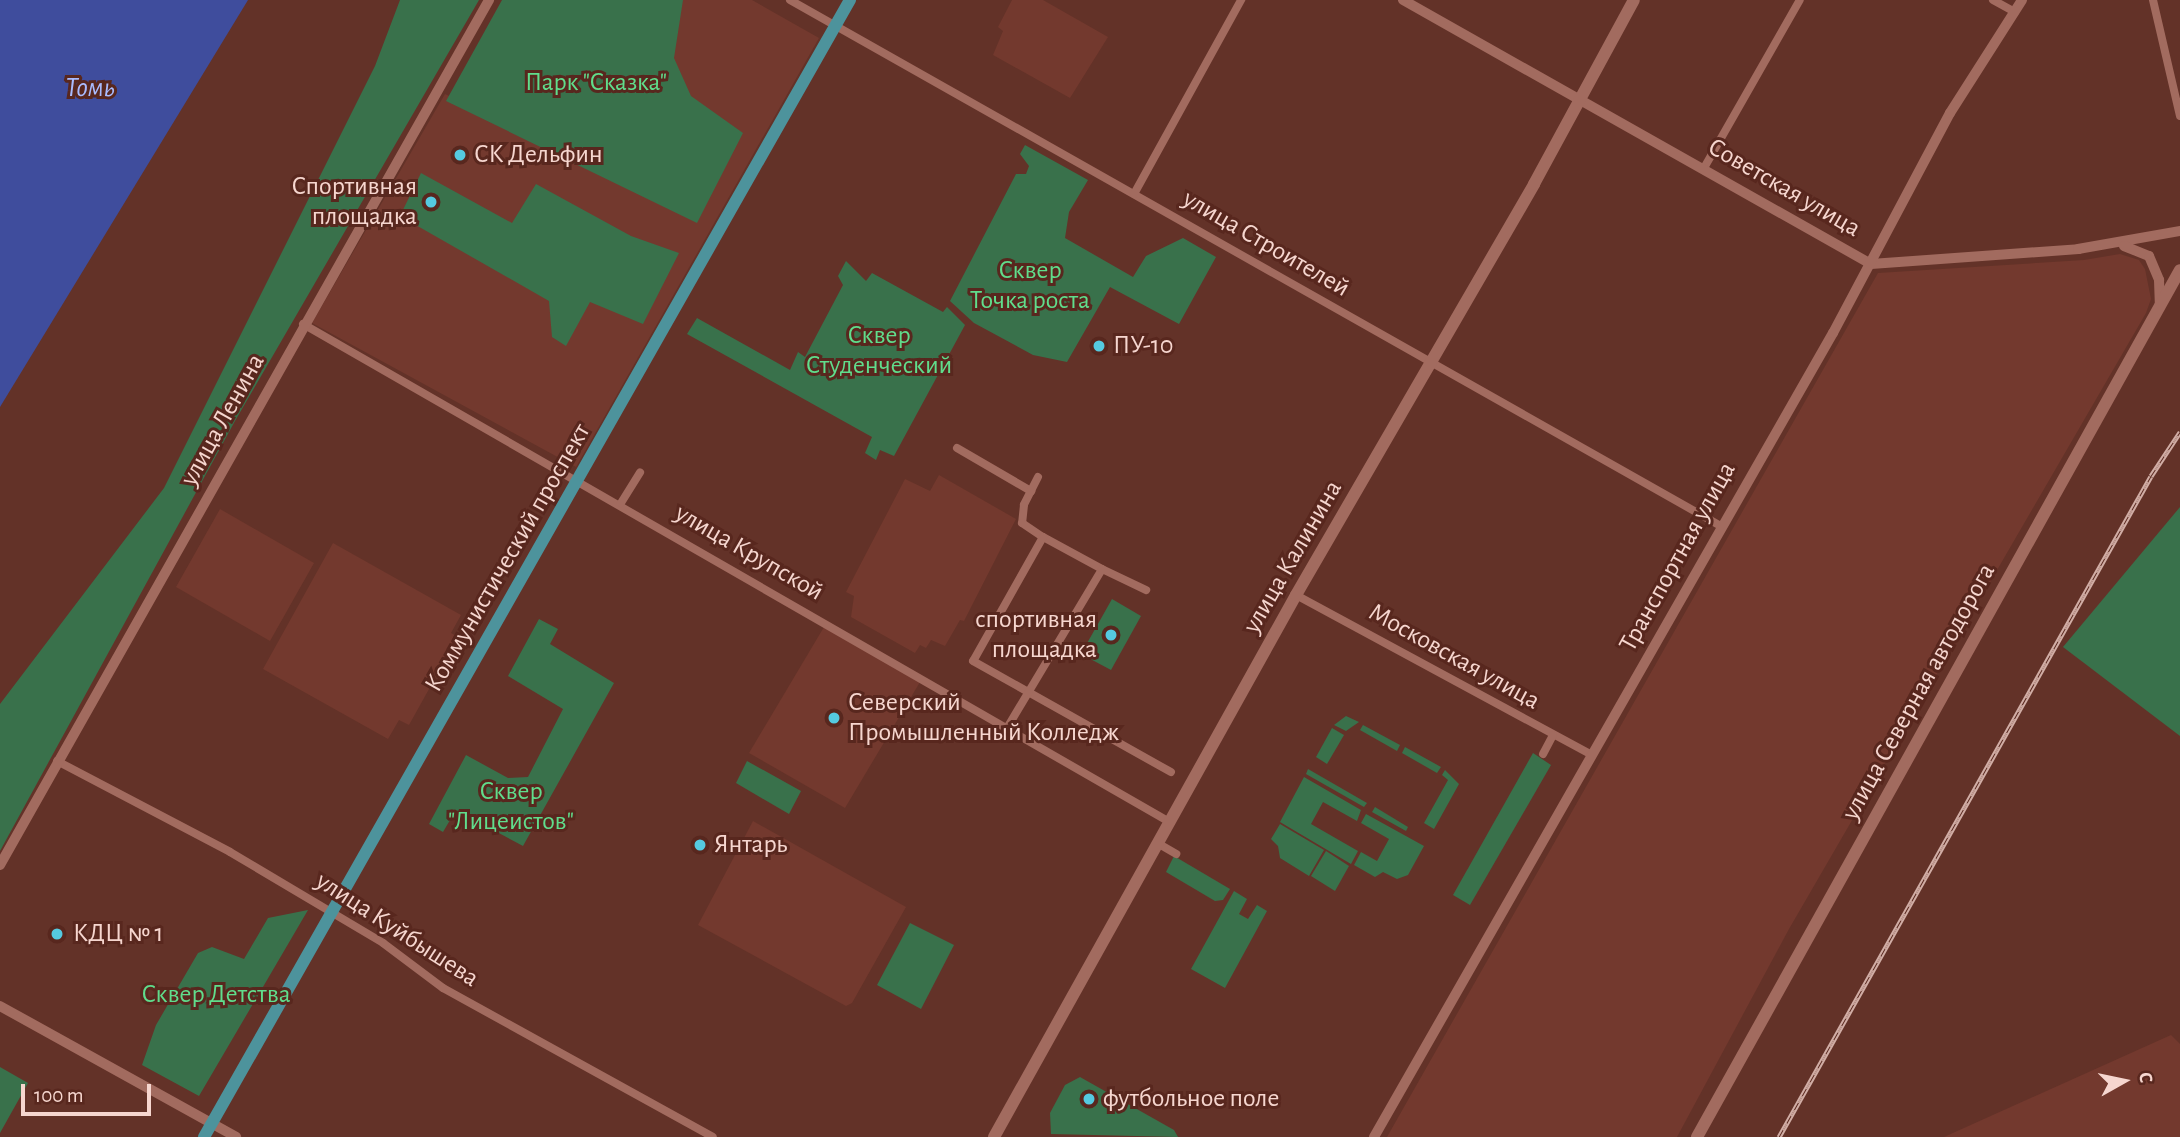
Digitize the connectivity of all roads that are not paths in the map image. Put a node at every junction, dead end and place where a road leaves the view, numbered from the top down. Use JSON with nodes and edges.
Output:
{"nodes":[{"id":1,"x":489,"y":0,"type":"edge"},
{"id":2,"x":790,"y":0,"type":"edge"},
{"id":3,"x":850,"y":0,"type":"edge"},
{"id":4,"x":1241,"y":0,"type":"edge"},
{"id":5,"x":1403,"y":0,"type":"edge"},
{"id":6,"x":1634,"y":0,"type":"edge"},
{"id":7,"x":1800,"y":0,"type":"edge"},
{"id":8,"x":1993,"y":0,"type":"edge"},
{"id":9,"x":2022,"y":0,"type":"edge"},
{"id":10,"x":2153,"y":0,"type":"edge"},
{"id":11,"x":2015,"y":12,"type":"junction"},
{"id":12,"x":836,"y":24,"type":"junction"},
{"id":13,"x":1580,"y":102,"type":"junction"},
{"id":14,"x":2180,"y":116,"type":"edge"},
{"id":15,"x":1704,"y":168,"type":"junction"},
{"id":16,"x":1134,"y":194,"type":"junction"},
{"id":17,"x":2179,"y":230,"type":"edge"},
{"id":18,"x":2118,"y":245,"type":"junction"},
{"id":19,"x":1871,"y":264,"type":"junction"},
{"id":20,"x":2180,"y":270,"type":"edge"},
{"id":21,"x":2160,"y":307,"type":"junction"},
{"id":22,"x":303,"y":324,"type":"junction"},
{"id":23,"x":1430,"y":361,"type":"junction"},
{"id":24,"x":957,"y":447,"type":"dead end"},
{"id":25,"x":640,"y":472,"type":"dead end"},
{"id":26,"x":1038,"y":477,"type":"dead end"},
{"id":27,"x":578,"y":480,"type":"junction"},
{"id":28,"x":1031,"y":491,"type":"junction"},
{"id":29,"x":621,"y":503,"type":"junction"},
{"id":30,"x":1721,"y":526,"type":"junction"},
{"id":31,"x":1043,"y":537,"type":"junction"},
{"id":32,"x":1102,"y":569,"type":"junction"},
{"id":33,"x":1146,"y":590,"type":"dead end"},
{"id":34,"x":1296,"y":594,"type":"junction"},
{"id":35,"x":1027,"y":692,"type":"junction"},
{"id":36,"x":1007,"y":728,"type":"junction"},
{"id":37,"x":1553,"y":735,"type":"junction"},
{"id":38,"x":1543,"y":754,"type":"dead end"},
{"id":39,"x":1592,"y":755,"type":"junction"},
{"id":40,"x":57,"y":761,"type":"junction"},
{"id":41,"x":1171,"y":772,"type":"dead end"},
{"id":42,"x":1171,"y":823,"type":"junction"},
{"id":43,"x":1159,"y":844,"type":"junction"},
{"id":44,"x":1176,"y":853,"type":"dead end"},
{"id":45,"x":0,"y":865,"type":"edge"},
{"id":46,"x":332,"y":911,"type":"junction"},
{"id":47,"x":0,"y":1006,"type":"edge"},
{"id":48,"x":212,"y":1123,"type":"junction"},
{"id":49,"x":204,"y":1137,"type":"edge"},
{"id":50,"x":236,"y":1137,"type":"edge"},
{"id":51,"x":713,"y":1137,"type":"edge"},
{"id":52,"x":994,"y":1137,"type":"edge"},
{"id":53,"x":1374,"y":1137,"type":"edge"},
{"id":54,"x":1697,"y":1137,"type":"edge"}],
"edges":[{"from":1,"to":22,"type":"street","name":"улица Ленина"},
{"from":2,"to":12,"type":"street","name":"улица Строителей"},
{"from":3,"to":12,"type":"main road","name":"Коммунистический проспект"},
{"from":4,"to":16,"type":"street"},
{"from":5,"to":13,"type":"street","name":"Советская улица"},
{"from":6,"to":13,"type":"main road","name":"улица Калинина"},
{"from":7,"to":15,"type":"street"},
{"from":8,"to":11,"type":"street"},
{"from":9,"to":11,"type":"street","name":"Транспортная улица"},
{"from":10,"to":14,"type":"street"},
{"from":11,"to":19,"type":"street","name":"Транспортная улица"},
{"from":12,"to":16,"type":"street","name":"улица Строителей"},
{"from":12,"to":27,"type":"main road","name":"Коммунистический проспект"},
{"from":13,"to":15,"type":"street","name":"Советская улица"},
{"from":13,"to":23,"type":"main road","name":"улица Калинина"},
{"from":15,"to":19,"type":"street","name":"Советская улица"},
{"from":16,"to":23,"type":"street","name":"улица Строителей"},
{"from":17,"to":18,"type":"street","name":"Советская улица"},
{"from":18,"to":19,"type":"street","name":"Советская улица"},
{"from":18,"to":21,"type":"street"},
{"from":19,"to":30,"type":"street","name":"Транспортная улица"},
{"from":20,"to":21,"type":"main road","name":"улица Северная автодорога"},
{"from":21,"to":54,"type":"main road","name":"улица Северная автодорога"},
{"from":22,"to":27,"type":"street","name":"улица Крупской"},
{"from":22,"to":40,"type":"street","name":"улица Ленина"},
{"from":23,"to":30,"type":"street","name":"улица Строителей"},
{"from":23,"to":34,"type":"main road","name":"улица Калинина"},
{"from":24,"to":28,"type":"street"},
{"from":25,"to":29,"type":"street"},
{"from":26,"to":28,"type":"street"},
{"from":27,"to":29,"type":"street","name":"улица Крупской"},
{"from":27,"to":46,"type":"main road","name":"Коммунистический проспект"},
{"from":28,"to":31,"type":"street"},
{"from":29,"to":36,"type":"street","name":"улица Крупской"},
{"from":30,"to":39,"type":"street","name":"Транспортная улица"},
{"from":31,"to":32,"type":"street"},
{"from":31,"to":35,"type":"street"},
{"from":32,"to":33,"type":"street"},
{"from":32,"to":35,"type":"street"},
{"from":34,"to":37,"type":"street","name":"Московская улица"},
{"from":34,"to":42,"type":"main road","name":"улица Калинина"},
{"from":35,"to":36,"type":"street"},
{"from":35,"to":41,"type":"street"},
{"from":36,"to":42,"type":"street","name":"улица Крупской"},
{"from":37,"to":38,"type":"street"},
{"from":37,"to":39,"type":"street","name":"Московская улица"},
{"from":39,"to":53,"type":"street","name":"Транспортная улица"},
{"from":40,"to":45,"type":"street","name":"улица Ленина"},
{"from":40,"to":46,"type":"street","name":"улица Куйбышева"},
{"from":42,"to":43,"type":"main road","name":"улица Калинина"},
{"from":43,"to":44,"type":"street"},
{"from":43,"to":52,"type":"main road","name":"улица Калинина"},
{"from":46,"to":48,"type":"main road","name":"Коммунистический проспект"},
{"from":46,"to":51,"type":"street","name":"улица Куйбышева"},
{"from":47,"to":48,"type":"street"},
{"from":48,"to":49,"type":"main road","name":"Коммунистический проспект"},
{"from":48,"to":50,"type":"street"}]}
